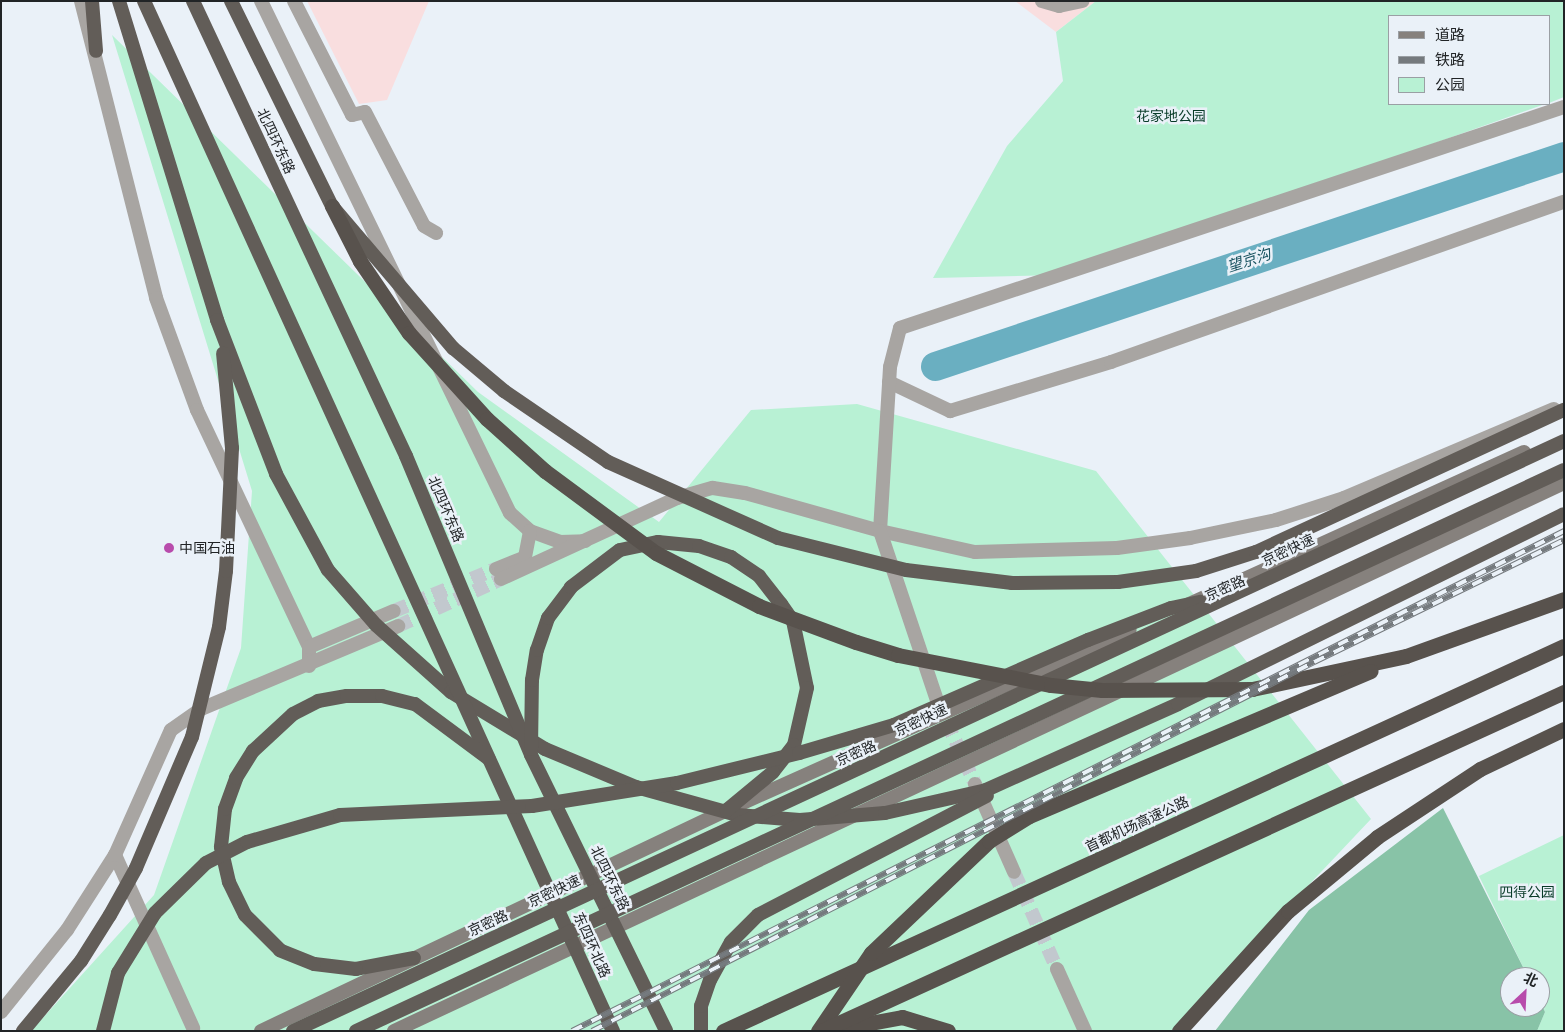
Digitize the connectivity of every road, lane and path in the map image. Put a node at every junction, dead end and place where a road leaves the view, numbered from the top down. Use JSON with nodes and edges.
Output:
{"nodes":[{"id":1,"x":81,"y":1,"type":"edge"},
{"id":2,"x":92,"y":1,"type":"edge"},
{"id":3,"x":119,"y":1,"type":"edge"},
{"id":4,"x":144,"y":1,"type":"edge"},
{"id":5,"x":193,"y":1,"type":"edge"},
{"id":6,"x":231,"y":1,"type":"edge"},
{"id":7,"x":261,"y":1,"type":"edge"},
{"id":8,"x":294,"y":1,"type":"edge"},
{"id":9,"x":1042,"y":1,"type":"edge"},
{"id":10,"x":1082,"y":1,"type":"edge"},
{"id":11,"x":96,"y":51,"type":"junction"},
{"id":12,"x":1564,"y":107,"type":"edge"},
{"id":13,"x":1564,"y":202,"type":"edge"},
{"id":14,"x":332,"y":206,"type":"junction"},
{"id":15,"x":436,"y":233,"type":"dead end"},
{"id":16,"x":217,"y":320,"type":"junction"},
{"id":17,"x":889,"y":382,"type":"junction"},
{"id":18,"x":1564,"y":405,"type":"edge"},
{"id":19,"x":1564,"y":410,"type":"edge"},
{"id":20,"x":1564,"y":434,"type":"edge"},
{"id":21,"x":1564,"y":441,"type":"edge"},
{"id":22,"x":1564,"y":470,"type":"edge"},
{"id":23,"x":1564,"y":483,"type":"edge"},
{"id":24,"x":1564,"y":514,"type":"edge"},
{"id":25,"x":880,"y":531,"type":"junction"},
{"id":26,"x":530,"y":532,"type":"junction"},
{"id":27,"x":585,"y":541,"type":"junction"},
{"id":28,"x":1564,"y":598,"type":"edge"},
{"id":29,"x":1220,"y":599,"type":"junction"},
{"id":30,"x":394,"y":612,"type":"tunnel mouth"},
{"id":31,"x":398,"y":626,"type":"tunnel mouth"},
{"id":32,"x":1564,"y":646,"type":"edge"},
{"id":33,"x":309,"y":647,"type":"junction"},
{"id":34,"x":1406,"y":656,"type":"junction"},
{"id":35,"x":309,"y":666,"type":"junction"},
{"id":36,"x":1564,"y":692,"type":"edge"},
{"id":37,"x":936,"y":700,"type":"tunnel mouth"},
{"id":38,"x":1564,"y":729,"type":"edge"},
{"id":39,"x":531,"y":756,"type":"junction"},
{"id":40,"x":1056,"y":760,"type":"junction"},
{"id":41,"x":493,"y":763,"type":"junction"},
{"id":42,"x":974,"y":784,"type":"tunnel mouth"},
{"id":43,"x":727,"y":810,"type":"junction"},
{"id":44,"x":115,"y":855,"type":"junction"},
{"id":45,"x":1014,"y":872,"type":"tunnel mouth"},
{"id":46,"x":414,"y":958,"type":"junction"},
{"id":47,"x":1057,"y":969,"type":"tunnel mouth"},
{"id":48,"x":1,"y":1012,"type":"edge"},
{"id":49,"x":193,"y":1028,"type":"dead end"},
{"id":50,"x":23,"y":1031,"type":"edge"},
{"id":51,"x":103,"y":1031,"type":"edge"},
{"id":52,"x":261,"y":1031,"type":"edge"},
{"id":53,"x":293,"y":1031,"type":"edge"},
{"id":54,"x":356,"y":1031,"type":"edge"},
{"id":55,"x":394,"y":1031,"type":"edge"},
{"id":56,"x":613,"y":1031,"type":"edge"},
{"id":57,"x":666,"y":1031,"type":"edge"},
{"id":58,"x":701,"y":1031,"type":"edge"},
{"id":59,"x":724,"y":1031,"type":"edge"},
{"id":60,"x":820,"y":1031,"type":"edge"},
{"id":61,"x":832,"y":1031,"type":"edge"},
{"id":62,"x":948,"y":1031,"type":"edge"},
{"id":63,"x":1085,"y":1031,"type":"edge"},
{"id":64,"x":1180,"y":1031,"type":"edge"}],
"edges":[{"from":1,"to":11,"type":"street"},
{"from":2,"to":11,"type":"highway"},
{"from":3,"to":16,"type":"highway"},
{"from":4,"to":41,"type":"highway"},
{"from":5,"to":39,"type":"highway","name":"北四环东路"},
{"from":6,"to":14,"type":"highway"},
{"from":7,"to":26,"type":"street"},
{"from":8,"to":15,"type":"street"},
{"from":9,"to":10,"type":"street"},
{"from":11,"to":33,"type":"street"},
{"from":12,"to":17,"type":"street"},
{"from":13,"to":17,"type":"street"},
{"from":14,"to":19,"type":"highway"},
{"from":14,"to":34,"type":"highway"},
{"from":16,"to":40,"type":"highway"},
{"from":16,"to":50,"type":"highway"},
{"from":17,"to":25,"type":"street"},
{"from":18,"to":25,"type":"street"},
{"from":20,"to":43,"type":"main road","name":"京密路"},
{"from":21,"to":29,"type":"highway","name":"京密快速"},
{"from":22,"to":54,"type":"highway"},
{"from":23,"to":55,"type":"main road"},
{"from":24,"to":40,"type":"highway"},
{"from":25,"to":27,"type":"street"},
{"from":25,"to":37,"type":"street"},
{"from":26,"to":27,"type":"street"},
{"from":26,"to":27,"type":"street"},
{"from":28,"to":34,"type":"highway"},
{"from":29,"to":51,"type":"highway"},
{"from":29,"to":53,"type":"highway","name":"京密快速"},
{"from":30,"to":33,"type":"street"},
{"from":31,"to":35,"type":"street"},
{"from":32,"to":59,"type":"highway","name":"首都机场高速公路"},
{"from":33,"to":35,"type":"street"},
{"from":34,"to":60,"type":"highway"},
{"from":35,"to":44,"type":"street"},
{"from":36,"to":60,"type":"highway"},
{"from":38,"to":64,"type":"highway"},
{"from":39,"to":43,"type":"highway"},
{"from":39,"to":57,"type":"highway","name":"北四环东路"},
{"from":40,"to":58,"type":"highway"},
{"from":41,"to":46,"type":"highway"},
{"from":41,"to":56,"type":"highway","name":"东四环北路"},
{"from":42,"to":45,"type":"street"},
{"from":43,"to":46,"type":"main road","name":"京密路"},
{"from":44,"to":48,"type":"street"},
{"from":44,"to":49,"type":"street"},
{"from":46,"to":52,"type":"main road","name":"京密路"},
{"from":47,"to":63,"type":"street"},
{"from":61,"to":62,"type":"highway"}]}
